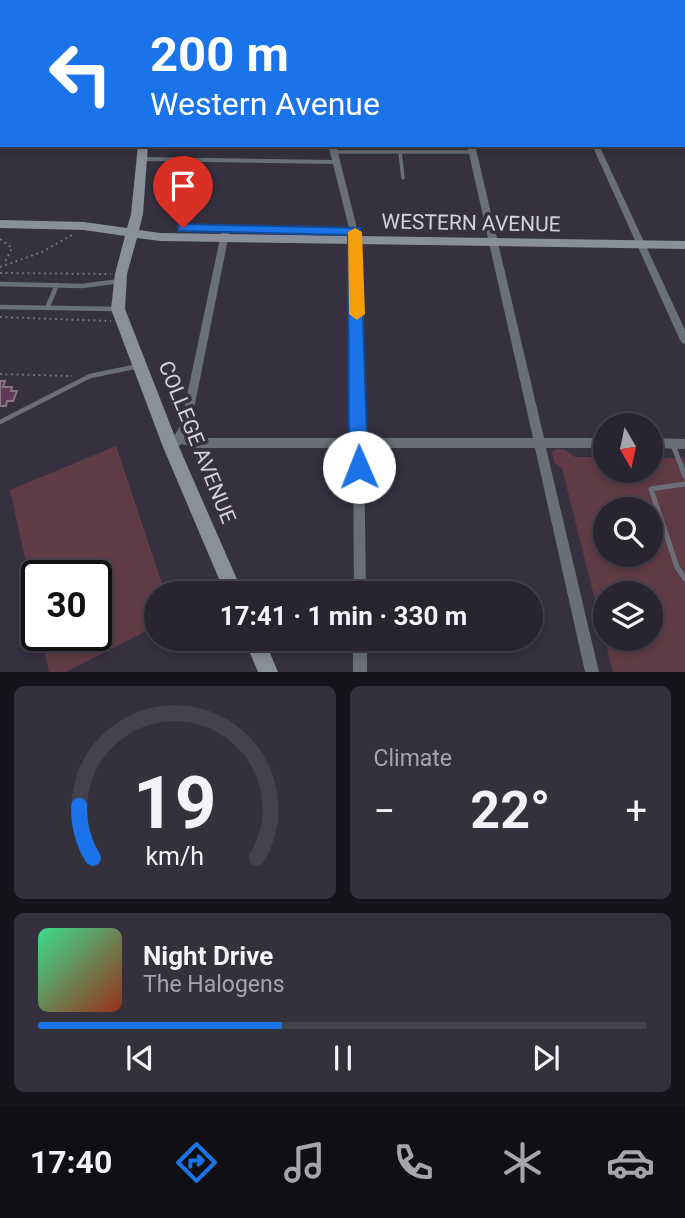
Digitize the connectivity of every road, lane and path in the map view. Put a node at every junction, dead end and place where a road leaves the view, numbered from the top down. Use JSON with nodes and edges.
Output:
{"nodes":[{"id":1,"x":143,"y":147,"type":"edge"},
{"id":2,"x":596,"y":147,"type":"edge"},
{"id":3,"x":471,"y":148,"type":"edge"},
{"id":4,"x":400,"y":152,"type":"junction"},
{"id":5,"x":334,"y":153,"type":"edge"},
{"id":6,"x":142,"y":159,"type":"junction"},
{"id":7,"x":402,"y":178,"type":"dead end"},
{"id":8,"x":0,"y":224,"type":"edge"},
{"id":9,"x":84,"y":226,"type":"junction"},
{"id":10,"x":130,"y":232,"type":"junction"},
{"id":11,"x":225,"y":233,"type":"junction"},
{"id":12,"x":355,"y":235,"type":"junction"},
{"id":13,"x":685,"y":236,"type":"edge"},
{"id":14,"x":492,"y":238,"type":"junction"},
{"id":15,"x":0,"y":239,"type":"edge"},
{"id":16,"x":639,"y":240,"type":"junction"},
{"id":17,"x":685,"y":245,"type":"edge"},
{"id":18,"x":2,"y":266,"type":"edge"},
{"id":19,"x":0,"y":273,"type":"edge"},
{"id":20,"x":121,"y":277,"type":"junction"},
{"id":21,"x":0,"y":284,"type":"edge"},
{"id":22,"x":57,"y":285,"type":"junction"},
{"id":23,"x":0,"y":307,"type":"edge"},
{"id":24,"x":47,"y":308,"type":"junction"},
{"id":25,"x":120,"y":315,"type":"junction"},
{"id":26,"x":0,"y":317,"type":"edge"},
{"id":27,"x":685,"y":340,"type":"edge"},
{"id":28,"x":139,"y":366,"type":"junction"},
{"id":29,"x":0,"y":374,"type":"edge"},
{"id":30,"x":90,"y":376,"type":"junction"},
{"id":31,"x":0,"y":422,"type":"edge"},
{"id":32,"x":359,"y":442,"type":"junction"},
{"id":33,"x":539,"y":442,"type":"junction"},
{"id":34,"x":175,"y":443,"type":"junction"},
{"id":35,"x":593,"y":443,"type":"edge"},
{"id":36,"x":663,"y":444,"type":"edge"},
{"id":37,"x":672,"y":444,"type":"junction"},
{"id":38,"x":685,"y":444,"type":"edge"},
{"id":39,"x":685,"y":477,"type":"edge"},
{"id":40,"x":685,"y":484,"type":"edge"},
{"id":41,"x":685,"y":579,"type":"edge"},
{"id":42,"x":229,"y":581,"type":"edge"},
{"id":43,"x":360,"y":581,"type":"edge"},
{"id":44,"x":259,"y":651,"type":"edge"},
{"id":45,"x":360,"y":651,"type":"edge"},
{"id":46,"x":268,"y":672,"type":"edge"},
{"id":47,"x":360,"y":672,"type":"edge"},
{"id":48,"x":592,"y":672,"type":"edge"}],
"edges":[{"from":1,"to":6,"type":"street"},
{"from":2,"to":16,"type":"street"},
{"from":3,"to":4,"type":"lane"},
{"from":3,"to":14,"type":"street"},
{"from":4,"to":5,"type":"lane"},
{"from":4,"to":7,"type":"lane"},
{"from":5,"to":6,"type":"street"},
{"from":5,"to":12,"type":"street"},
{"from":6,"to":10,"type":"street"},
{"from":8,"to":9,"type":"street","name":"WESTERN AVENUE"},
{"from":9,"to":10,"type":"street","name":"WESTERN AVENUE"},
{"from":9,"to":18,"type":"path"},
{"from":10,"to":11,"type":"street","name":"WESTERN AVENUE"},
{"from":10,"to":20,"type":"street"},
{"from":11,"to":12,"type":"street","name":"WESTERN AVENUE"},
{"from":11,"to":34,"type":"street"},
{"from":12,"to":14,"type":"street","name":"WESTERN AVENUE"},
{"from":12,"to":32,"type":"street"},
{"from":13,"to":16,"type":"street","name":"WESTERN AVENUE"},
{"from":14,"to":16,"type":"street","name":"WESTERN AVENUE"},
{"from":14,"to":33,"type":"street"},
{"from":15,"to":18,"type":"path"},
{"from":16,"to":17,"type":"street","name":"WESTERN AVENUE"},
{"from":16,"to":27,"type":"street"},
{"from":19,"to":20,"type":"path"},
{"from":20,"to":22,"type":"lane"},
{"from":20,"to":25,"type":"street"},
{"from":21,"to":22,"type":"lane"},
{"from":22,"to":24,"type":"lane"},
{"from":23,"to":24,"type":"lane"},
{"from":24,"to":25,"type":"lane"},
{"from":25,"to":26,"type":"path"},
{"from":25,"to":28,"type":"street","name":"COLLEGE AVENUE"},
{"from":28,"to":30,"type":"lane"},
{"from":28,"to":34,"type":"street","name":"COLLEGE AVENUE"},
{"from":29,"to":30,"type":"path"},
{"from":30,"to":31,"type":"lane"},
{"from":32,"to":33,"type":"street"},
{"from":32,"to":34,"type":"street"},
{"from":32,"to":43,"type":"street"},
{"from":33,"to":35,"type":"street"},
{"from":33,"to":48,"type":"street"},
{"from":34,"to":42,"type":"street","name":"COLLEGE AVENUE"},
{"from":36,"to":37,"type":"street"},
{"from":37,"to":38,"type":"street"},
{"from":37,"to":39,"type":"lane"},
{"from":40,"to":41,"type":"lane"},
{"from":44,"to":46,"type":"street"},
{"from":45,"to":47,"type":"street"}]}
